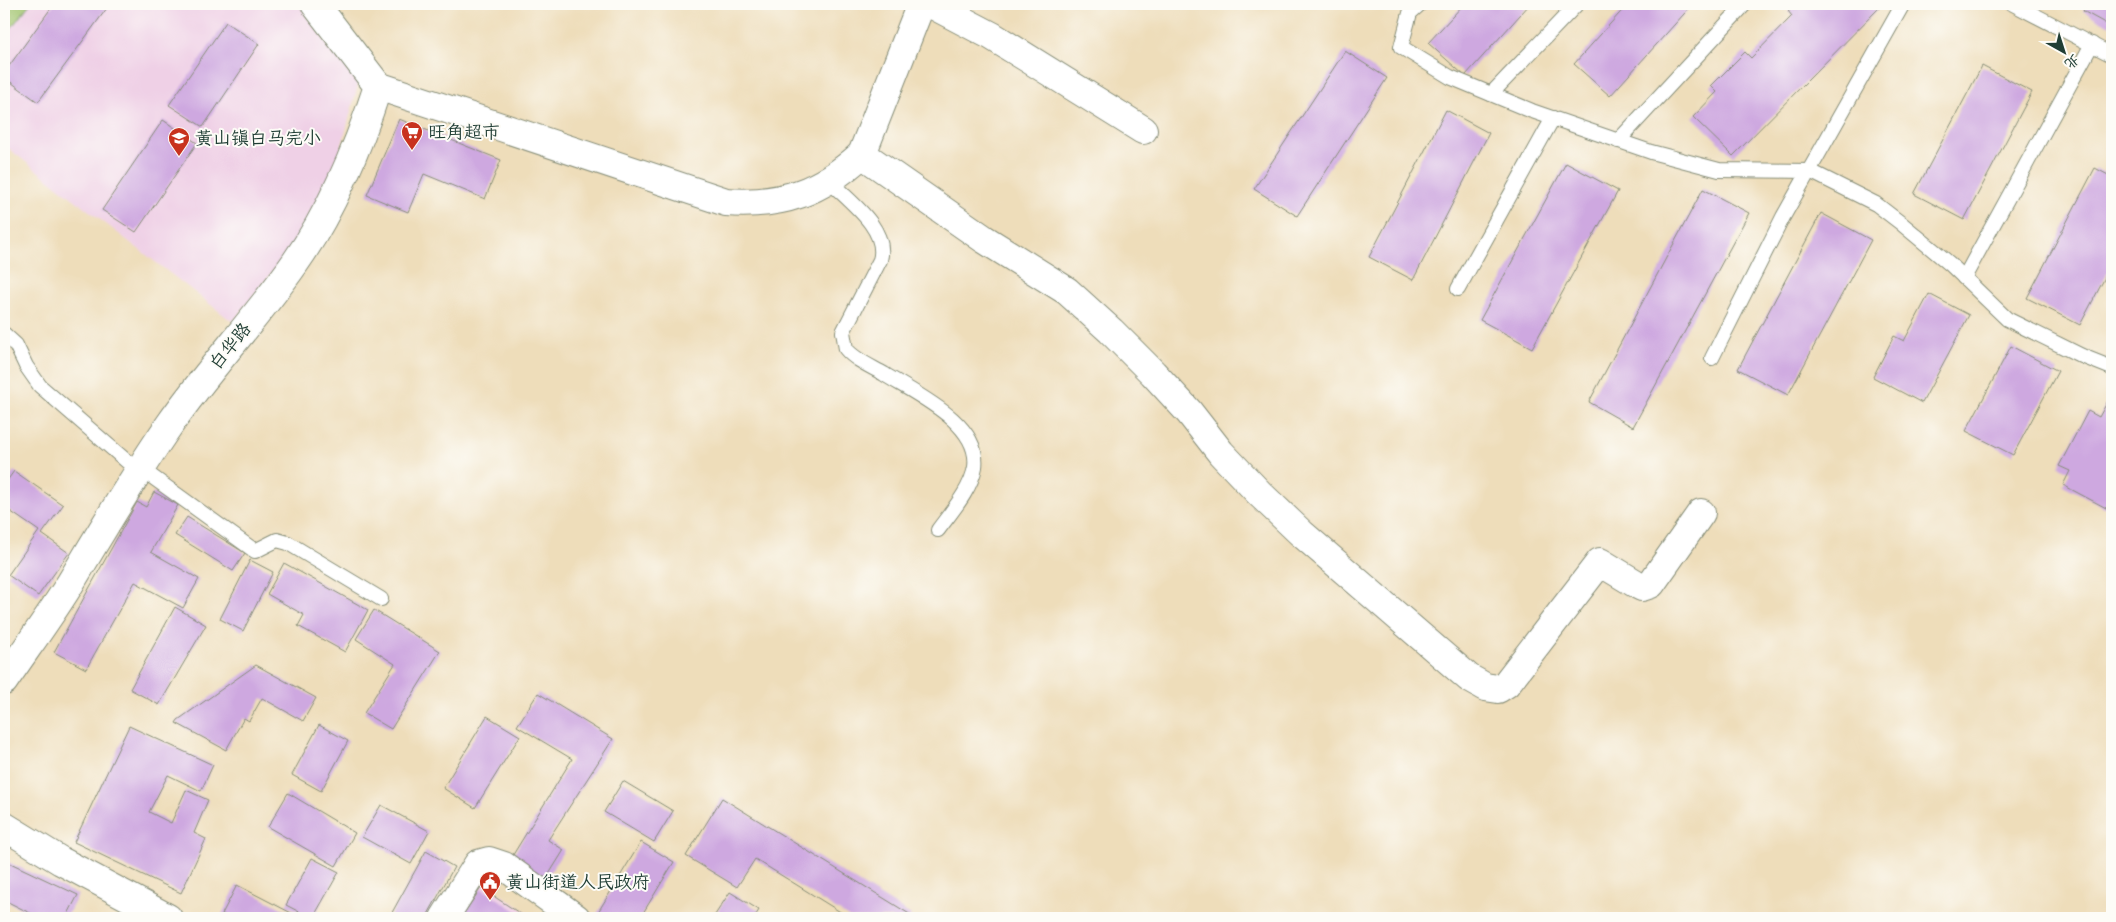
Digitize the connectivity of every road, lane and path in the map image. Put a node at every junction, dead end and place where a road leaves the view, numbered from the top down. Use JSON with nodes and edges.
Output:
{"nodes":[{"id":1,"x":315,"y":4,"type":"edge"},
{"id":2,"x":921,"y":4,"type":"edge"},
{"id":3,"x":931,"y":4,"type":"edge"},
{"id":4,"x":1420,"y":4,"type":"edge"},
{"id":5,"x":1576,"y":4,"type":"edge"},
{"id":6,"x":1745,"y":4,"type":"edge"},
{"id":7,"x":1903,"y":4,"type":"edge"},
{"id":8,"x":2013,"y":4,"type":"edge"},
{"id":9,"x":2036,"y":9,"type":"edge"},
{"id":10,"x":2092,"y":44,"type":"junction"},
{"id":11,"x":2112,"y":55,"type":"edge"},
{"id":12,"x":378,"y":86,"type":"junction"},
{"id":13,"x":1492,"y":94,"type":"junction"},
{"id":14,"x":1553,"y":118,"type":"junction"},
{"id":15,"x":1144,"y":130,"type":"dead end"},
{"id":16,"x":1618,"y":141,"type":"junction"},
{"id":17,"x":862,"y":154,"type":"junction"},
{"id":18,"x":1810,"y":170,"type":"junction"},
{"id":19,"x":829,"y":180,"type":"junction"},
{"id":20,"x":1964,"y":278,"type":"junction"},
{"id":21,"x":1458,"y":289,"type":"dead end"},
{"id":22,"x":4,"y":334,"type":"edge"},
{"id":23,"x":1712,"y":358,"type":"dead end"},
{"id":24,"x":2112,"y":368,"type":"edge"},
{"id":25,"x":139,"y":470,"type":"junction"},
{"id":26,"x":1701,"y":513,"type":"dead end"},
{"id":27,"x":938,"y":530,"type":"dead end"},
{"id":28,"x":382,"y":599,"type":"dead end"},
{"id":29,"x":4,"y":681,"type":"edge"},
{"id":30,"x":4,"y":826,"type":"edge"},
{"id":31,"x":168,"y":918,"type":"edge"},
{"id":32,"x":444,"y":918,"type":"edge"},
{"id":33,"x":576,"y":918,"type":"edge"}],
"edges":[{"from":1,"to":12,"type":"street"},
{"from":2,"to":17,"type":"street"},
{"from":3,"to":15,"type":"street"},
{"from":4,"to":13,"type":"lane"},
{"from":5,"to":13,"type":"lane"},
{"from":6,"to":16,"type":"lane"},
{"from":7,"to":18,"type":"lane"},
{"from":8,"to":9,"type":"lane"},
{"from":9,"to":10,"type":"lane"},
{"from":10,"to":11,"type":"lane"},
{"from":10,"to":20,"type":"lane"},
{"from":12,"to":19,"type":"street"},
{"from":12,"to":25,"type":"street","name":"白华路"},
{"from":13,"to":14,"type":"lane"},
{"from":14,"to":16,"type":"lane"},
{"from":14,"to":21,"type":"lane"},
{"from":16,"to":18,"type":"lane"},
{"from":17,"to":19,"type":"street"},
{"from":17,"to":26,"type":"street"},
{"from":18,"to":20,"type":"lane"},
{"from":18,"to":23,"type":"lane"},
{"from":19,"to":27,"type":"lane"},
{"from":20,"to":24,"type":"lane"},
{"from":22,"to":25,"type":"lane"},
{"from":25,"to":28,"type":"lane"},
{"from":25,"to":29,"type":"street","name":"白华路"},
{"from":30,"to":31,"type":"street"},
{"from":32,"to":33,"type":"street"}]}
